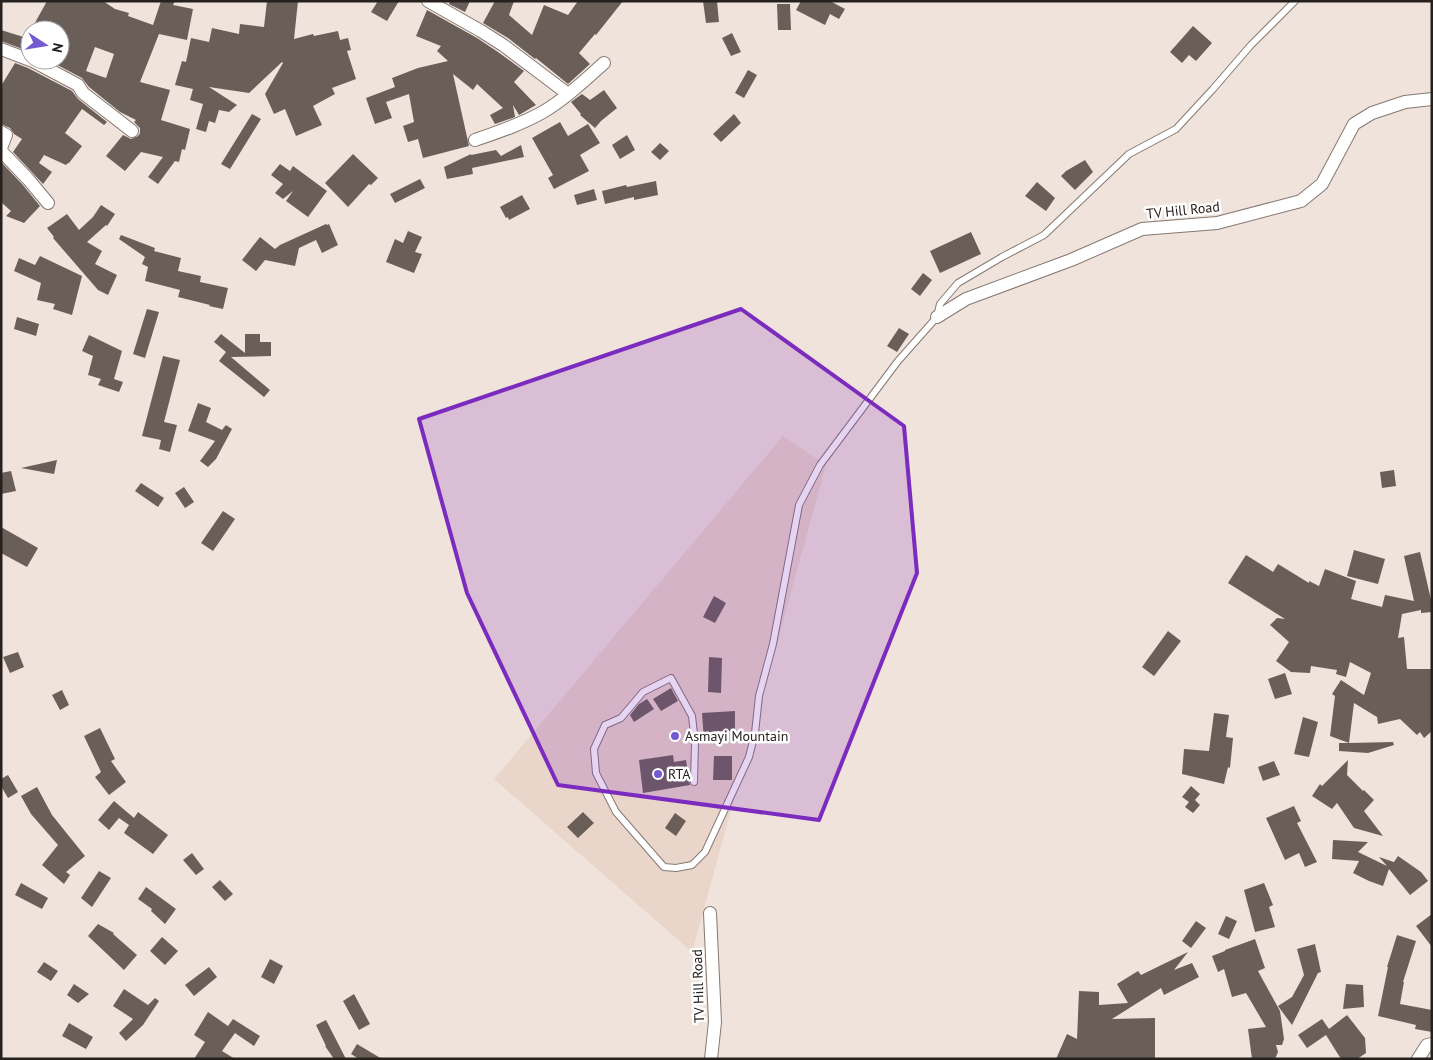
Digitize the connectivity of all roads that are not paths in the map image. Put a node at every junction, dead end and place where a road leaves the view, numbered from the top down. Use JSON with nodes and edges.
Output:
{"nodes":[{"id":1,"x":428,"y":1,"type":"edge"},
{"id":2,"x":1295,"y":1,"type":"edge"},
{"id":3,"x":1,"y":49,"type":"edge"},
{"id":4,"x":20,"y":56,"type":"edge"},
{"id":5,"x":604,"y":63,"type":"dead end"},
{"id":6,"x":49,"y":70,"type":"edge"},
{"id":7,"x":568,"y":94,"type":"junction"},
{"id":8,"x":1432,"y":98,"type":"edge"},
{"id":9,"x":132,"y":131,"type":"dead end"},
{"id":10,"x":1,"y":132,"type":"edge"},
{"id":11,"x":475,"y":140,"type":"dead end"},
{"id":12,"x":1,"y":149,"type":"edge"},
{"id":13,"x":48,"y":203,"type":"dead end"},
{"id":14,"x":937,"y":317,"type":"junction"},
{"id":15,"x":694,"y":782,"type":"dead end"},
{"id":16,"x":710,"y":913,"type":"dead end"},
{"id":17,"x":1432,"y":1044,"type":"edge"},
{"id":18,"x":711,"y":1059,"type":"edge"},
{"id":19,"x":1418,"y":1059,"type":"edge"}],
"edges":[{"from":1,"to":7,"type":"street"},
{"from":2,"to":14,"type":"lane"},
{"from":3,"to":4,"type":"street"},
{"from":5,"to":7,"type":"street"},
{"from":6,"to":9,"type":"street"},
{"from":7,"to":11,"type":"street"},
{"from":8,"to":14,"type":"street","name":"TV Hill Road"},
{"from":10,"to":12,"type":"street"},
{"from":12,"to":13,"type":"street"},
{"from":14,"to":15,"type":"lane"},
{"from":16,"to":18,"type":"street","name":"TV Hill Road"},
{"from":17,"to":19,"type":"street"}]}
